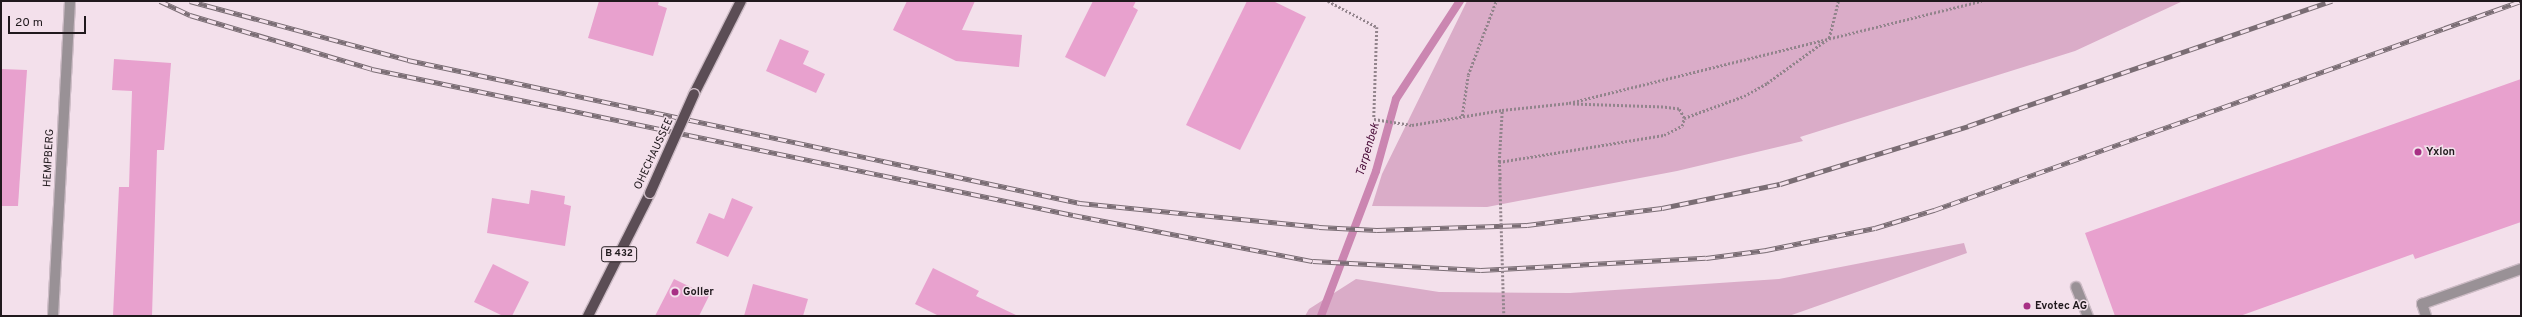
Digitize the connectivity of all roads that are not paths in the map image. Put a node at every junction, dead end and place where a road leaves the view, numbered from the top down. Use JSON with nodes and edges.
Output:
{"nodes":[{"id":1,"x":741,"y":1,"type":"edge"},
{"id":2,"x":69,"y":6,"type":"edge"},
{"id":3,"x":2521,"y":269,"type":"edge"},
{"id":4,"x":2076,"y":287,"type":"dead end"},
{"id":5,"x":53,"y":316,"type":"edge"},
{"id":6,"x":588,"y":316,"type":"edge"},
{"id":7,"x":2088,"y":316,"type":"edge"},
{"id":8,"x":2426,"y":316,"type":"edge"}],
"edges":[{"from":1,"to":6,"type":"main road","name":"OHECHAUSSEE","number":"B 432","bridge":true},
{"from":2,"to":5,"type":"street","name":"HEMPBERG"},
{"from":3,"to":8,"type":"street"},
{"from":4,"to":7,"type":"street"}]}
